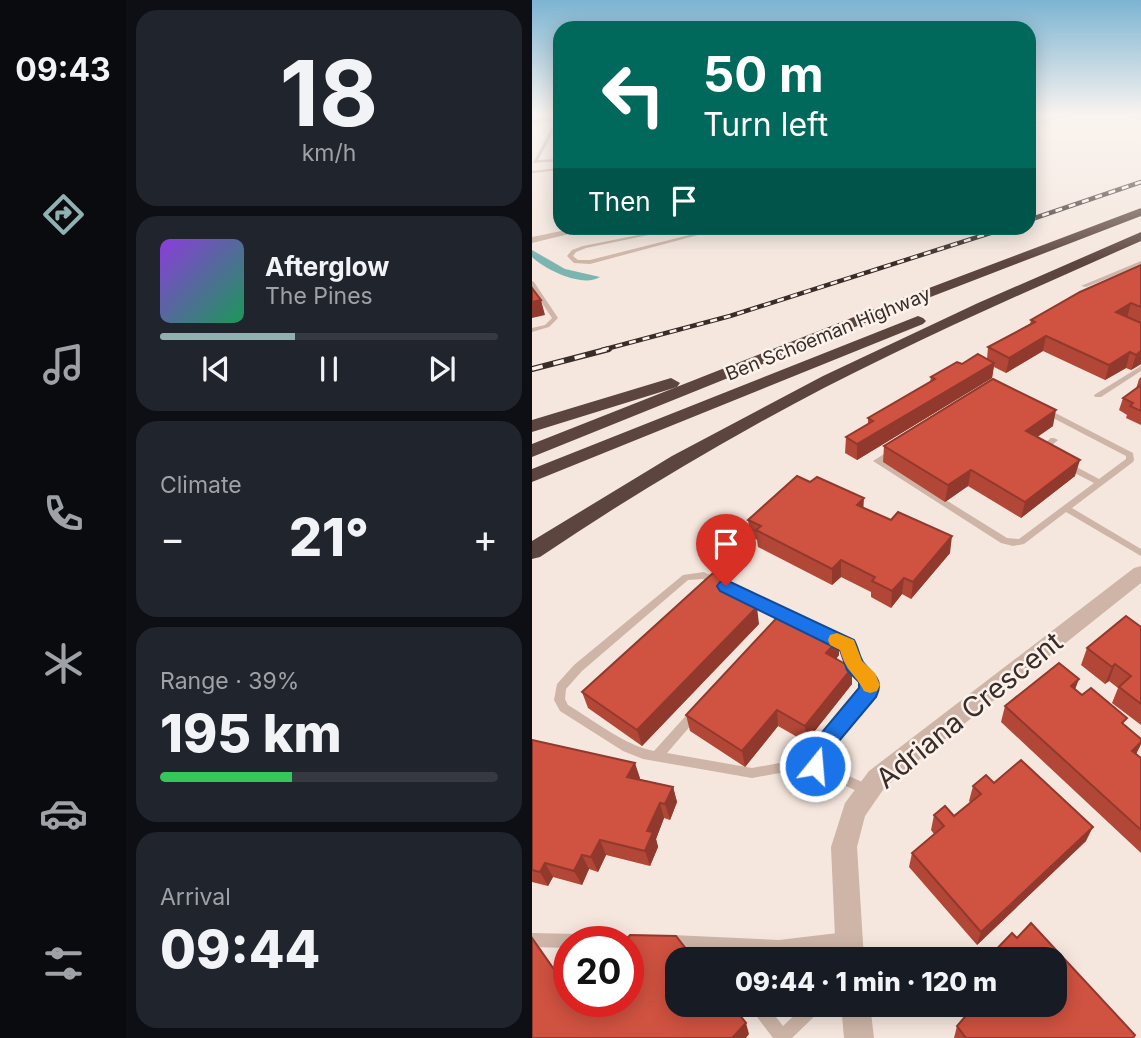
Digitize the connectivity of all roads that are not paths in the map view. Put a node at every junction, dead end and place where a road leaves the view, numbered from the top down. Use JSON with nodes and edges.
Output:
{"nodes":[{"id":1,"x":553,"y":167,"type":"edge"},
{"id":2,"x":532,"y":172,"type":"edge"},
{"id":3,"x":1141,"y":212,"type":"edge"},
{"id":4,"x":553,"y":233,"type":"edge"},
{"id":5,"x":553,"y":235,"type":"edge"},
{"id":6,"x":644,"y":235,"type":"edge"},
{"id":7,"x":694,"y":235,"type":"edge"},
{"id":8,"x":1141,"y":235,"type":"edge"},
{"id":9,"x":532,"y":239,"type":"edge"},
{"id":10,"x":1141,"y":262,"type":"edge"},
{"id":11,"x":532,"y":283,"type":"edge"},
{"id":12,"x":1084,"y":286,"type":"dead end"},
{"id":13,"x":897,"y":305,"type":"junction"},
{"id":14,"x":532,"y":330,"type":"edge"},
{"id":15,"x":1141,"y":368,"type":"edge"},
{"id":16,"x":731,"y":374,"type":"junction"},
{"id":17,"x":1098,"y":395,"type":"dead end"},
{"id":18,"x":532,"y":426,"type":"edge"},
{"id":19,"x":1054,"y":440,"type":"dead end"},
{"id":20,"x":532,"y":442,"type":"edge"},
{"id":21,"x":532,"y":451,"type":"edge"},
{"id":22,"x":1054,"y":458,"type":"edge"},
{"id":23,"x":1063,"y":463,"type":"edge"},
{"id":24,"x":532,"y":476,"type":"edge"},
{"id":25,"x":1100,"y":483,"type":"junction"},
{"id":26,"x":1067,"y":509,"type":"junction"},
{"id":27,"x":572,"y":524,"type":"junction"},
{"id":28,"x":532,"y":551,"type":"edge"},
{"id":29,"x":1141,"y":553,"type":"edge"},
{"id":30,"x":532,"y":559,"type":"edge"},
{"id":31,"x":1141,"y":573,"type":"edge"},
{"id":32,"x":775,"y":624,"type":"edge"},
{"id":33,"x":816,"y":630,"type":"edge"},
{"id":34,"x":702,"y":706,"type":"edge"},
{"id":35,"x":657,"y":756,"type":"junction"},
{"id":36,"x":805,"y":766,"type":"junction"},
{"id":37,"x":869,"y":791,"type":"junction"},
{"id":38,"x":532,"y":940,"type":"edge"},
{"id":39,"x":553,"y":940,"type":"edge"},
{"id":40,"x":644,"y":942,"type":"edge"},
{"id":41,"x":705,"y":943,"type":"junction"},
{"id":42,"x":708,"y":947,"type":"edge"},
{"id":43,"x":779,"y":947,"type":"edge"},
{"id":44,"x":849,"y":947,"type":"edge"},
{"id":45,"x":766,"y":1017,"type":"edge"},
{"id":46,"x":803,"y":1017,"type":"edge"},
{"id":47,"x":857,"y":1017,"type":"edge"},
{"id":48,"x":782,"y":1037,"type":"edge"},
{"id":49,"x":859,"y":1038,"type":"edge"}],
"edges":[{"from":1,"to":2,"type":"lane"},
{"from":3,"to":13,"type":"highway","name":"Ben Schoeman Highway"},
{"from":4,"to":9,"type":"street"},
{"from":5,"to":9,"type":"street"},
{"from":6,"to":7,"type":"lane"},
{"from":8,"to":24,"type":"highway","name":"Ben Schoeman Highway"},
{"from":8,"to":27,"type":"highway"},
{"from":10,"to":12,"type":"lane"},
{"from":11,"to":14,"type":"lane"},
{"from":13,"to":16,"type":"highway","name":"Ben Schoeman Highway"},
{"from":13,"to":18,"type":"highway"},
{"from":15,"to":17,"type":"lane"},
{"from":16,"to":20,"type":"highway"},
{"from":16,"to":21,"type":"highway","name":"Ben Schoeman Highway"},
{"from":19,"to":22,"type":"lane"},
{"from":23,"to":25,"type":"lane"},
{"from":25,"to":26,"type":"lane"},
{"from":25,"to":26,"type":"lane"},
{"from":26,"to":29,"type":"lane"},
{"from":27,"to":28,"type":"highway"},
{"from":27,"to":30,"type":"highway"},
{"from":31,"to":37,"type":"street","name":"Adriana Crescent"},
{"from":32,"to":35,"type":"lane"},
{"from":33,"to":36,"type":"lane"},
{"from":34,"to":35,"type":"lane"},
{"from":35,"to":36,"type":"lane"},
{"from":36,"to":37,"type":"lane"},
{"from":37,"to":44,"type":"street","name":"Adriana Crescent"},
{"from":38,"to":39,"type":"lane"},
{"from":40,"to":41,"type":"lane"},
{"from":41,"to":42,"type":"lane"},
{"from":41,"to":43,"type":"lane"},
{"from":45,"to":48,"type":"lane"},
{"from":46,"to":48,"type":"lane"},
{"from":47,"to":49,"type":"street"}]}
